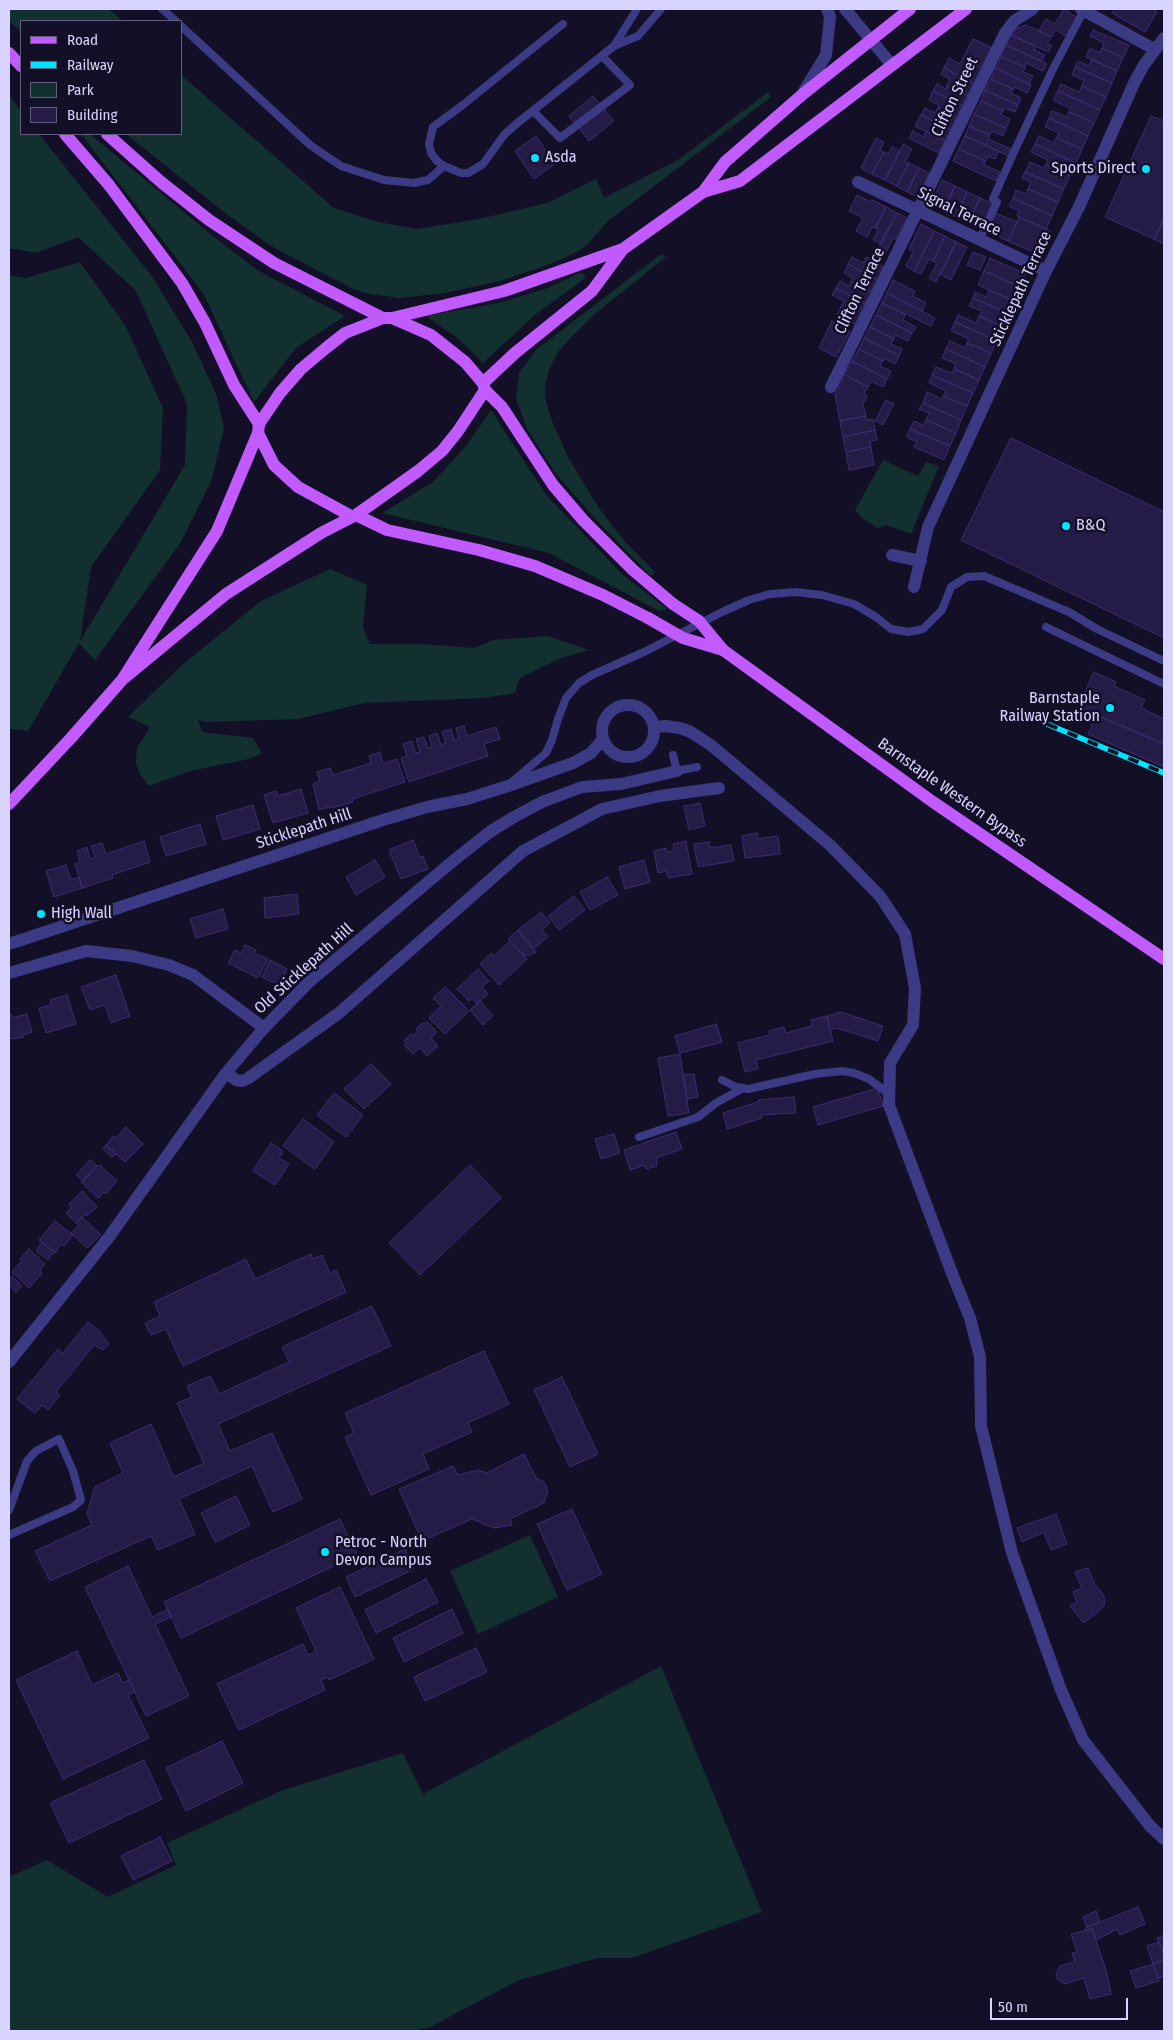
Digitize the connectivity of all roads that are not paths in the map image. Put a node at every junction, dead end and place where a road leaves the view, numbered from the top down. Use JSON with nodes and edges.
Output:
{"nodes":[{"id":1,"x":162,"y":9,"type":"edge"},
{"id":2,"x":636,"y":9,"type":"edge"},
{"id":3,"x":661,"y":9,"type":"edge"},
{"id":4,"x":827,"y":9,"type":"edge"},
{"id":5,"x":845,"y":9,"type":"edge"},
{"id":6,"x":910,"y":9,"type":"edge"},
{"id":7,"x":966,"y":9,"type":"edge"},
{"id":8,"x":1033,"y":9,"type":"edge"},
{"id":9,"x":1083,"y":10,"type":"edge"},
{"id":10,"x":175,"y":20,"type":"edge"},
{"id":11,"x":562,"y":24,"type":"dead end"},
{"id":12,"x":182,"y":27,"type":"edge"},
{"id":13,"x":1164,"y":38,"type":"edge"},
{"id":14,"x":871,"y":40,"type":"junction"},
{"id":15,"x":614,"y":46,"type":"junction"},
{"id":16,"x":1154,"y":49,"type":"junction"},
{"id":17,"x":9,"y":53,"type":"edge"},
{"id":18,"x":602,"y":56,"type":"junction"},
{"id":19,"x":20,"y":65,"type":"edge"},
{"id":20,"x":892,"y":65,"type":"junction"},
{"id":21,"x":803,"y":94,"type":"junction"},
{"id":22,"x":534,"y":111,"type":"junction"},
{"id":23,"x":66,"y":135,"type":"edge"},
{"id":24,"x":108,"y":135,"type":"edge"},
{"id":25,"x":444,"y":166,"type":"junction"},
{"id":26,"x":858,"y":182,"type":"dead end"},
{"id":27,"x":703,"y":192,"type":"junction"},
{"id":28,"x":918,"y":210,"type":"junction"},
{"id":29,"x":979,"y":240,"type":"junction"},
{"id":30,"x":623,"y":249,"type":"junction"},
{"id":31,"x":1046,"y":271,"type":"junction"},
{"id":32,"x":387,"y":318,"type":"junction"},
{"id":33,"x":484,"y":387,"type":"junction"},
{"id":34,"x":831,"y":387,"type":"dead end"},
{"id":35,"x":258,"y":429,"type":"junction"},
{"id":36,"x":353,"y":515,"type":"junction"},
{"id":37,"x":892,"y":555,"type":"dead end"},
{"id":38,"x":921,"y":561,"type":"junction"},
{"id":39,"x":914,"y":587,"type":"dead end"},
{"id":40,"x":1046,"y":627,"type":"dead end"},
{"id":41,"x":723,"y":650,"type":"junction"},
{"id":42,"x":1164,"y":661,"type":"edge"},
{"id":43,"x":122,"y":680,"type":"junction"},
{"id":44,"x":1164,"y":684,"type":"edge"},
{"id":45,"x":655,"y":727,"type":"junction"},
{"id":46,"x":603,"y":739,"type":"junction"},
{"id":47,"x":673,"y":754,"type":"dead end"},
{"id":48,"x":697,"y":767,"type":"dead end"},
{"id":49,"x":677,"y":771,"type":"junction"},
{"id":50,"x":508,"y":786,"type":"junction"},
{"id":51,"x":719,"y":788,"type":"dead end"},
{"id":52,"x":9,"y":804,"type":"edge"},
{"id":53,"x":9,"y":944,"type":"edge"},
{"id":54,"x":1164,"y":959,"type":"edge"},
{"id":55,"x":9,"y":973,"type":"edge"},
{"id":56,"x":264,"y":1028,"type":"junction"},
{"id":57,"x":226,"y":1073,"type":"junction"},
{"id":58,"x":722,"y":1080,"type":"dead end"},
{"id":59,"x":743,"y":1088,"type":"junction"},
{"id":60,"x":889,"y":1094,"type":"junction"},
{"id":61,"x":639,"y":1137,"type":"dead end"},
{"id":62,"x":9,"y":1362,"type":"edge"},
{"id":63,"x":9,"y":1510,"type":"edge"},
{"id":64,"x":9,"y":1535,"type":"edge"},
{"id":65,"x":1164,"y":1839,"type":"edge"}],
"edges":[{"from":1,"to":10,"type":"lane"},
{"from":2,"to":15,"type":"lane"},
{"from":3,"to":15,"type":"lane"},
{"from":4,"to":21,"type":"street"},
{"from":5,"to":14,"type":"street"},
{"from":6,"to":14,"type":"main road"},
{"from":7,"to":20,"type":"main road"},
{"from":8,"to":28,"type":"street","name":"Clifton Street"},
{"from":9,"to":16,"type":"street"},
{"from":9,"to":29,"type":"lane"},
{"from":11,"to":25,"type":"lane"},
{"from":12,"to":25,"type":"lane"},
{"from":13,"to":16,"type":"street","name":"Sticklepath Terrace"},
{"from":14,"to":20,"type":"street"},
{"from":14,"to":21,"type":"main road"},
{"from":15,"to":18,"type":"lane"},
{"from":16,"to":31,"type":"street","name":"Sticklepath Terrace"},
{"from":17,"to":19,"type":"main road"},
{"from":18,"to":22,"type":"lane"},
{"from":18,"to":22,"type":"lane"},
{"from":20,"to":27,"type":"main road"},
{"from":21,"to":27,"type":"main road"},
{"from":22,"to":25,"type":"lane"},
{"from":23,"to":35,"type":"main road"},
{"from":24,"to":32,"type":"main road"},
{"from":26,"to":28,"type":"street","name":"Signal Terrace"},
{"from":27,"to":30,"type":"main road"},
{"from":28,"to":29,"type":"street","name":"Signal Terrace"},
{"from":28,"to":34,"type":"street","name":"Clifton Terrace"},
{"from":29,"to":31,"type":"street","name":"Signal Terrace"},
{"from":30,"to":32,"type":"main road"},
{"from":30,"to":33,"type":"main road"},
{"from":31,"to":38,"type":"street","name":"Sticklepath Terrace"},
{"from":32,"to":33,"type":"main road","name":"Barnstaple Western Bypass"},
{"from":32,"to":35,"type":"main road"},
{"from":33,"to":36,"type":"main road"},
{"from":33,"to":41,"type":"main road","name":"Barnstaple Western Bypass","bridge":true},
{"from":35,"to":36,"type":"main road","name":"Barnstaple Western Bypass"},
{"from":35,"to":43,"type":"main road"},
{"from":36,"to":41,"type":"main road","name":"Barnstaple Western Bypass","bridge":true},
{"from":36,"to":43,"type":"main road"},
{"from":37,"to":38,"type":"street"},
{"from":38,"to":39,"type":"street","name":"Sticklepath Terrace"},
{"from":40,"to":44,"type":"lane"},
{"from":41,"to":54,"type":"main road","name":"Barnstaple Western Bypass"},
{"from":42,"to":50,"type":"lane"},
{"from":43,"to":52,"type":"main road"},
{"from":45,"to":46,"type":"street"},
{"from":45,"to":46,"type":"street"},
{"from":45,"to":60,"type":"street"},
{"from":46,"to":50,"type":"street","name":"Sticklepath Hill"},
{"from":47,"to":49,"type":"lane"},
{"from":48,"to":49,"type":"lane","name":"Old Sticklepath Hill"},
{"from":49,"to":56,"type":"street","name":"Old Sticklepath Hill"},
{"from":50,"to":53,"type":"street","name":"Sticklepath Hill"},
{"from":51,"to":57,"type":"street"},
{"from":55,"to":56,"type":"street"},
{"from":56,"to":57,"type":"street","name":"Old Sticklepath Hill"},
{"from":57,"to":62,"type":"street","name":"Old Sticklepath Hill"},
{"from":58,"to":59,"type":"lane"},
{"from":59,"to":60,"type":"lane"},
{"from":59,"to":61,"type":"lane"},
{"from":60,"to":65,"type":"street"},
{"from":63,"to":64,"type":"lane"}]}
